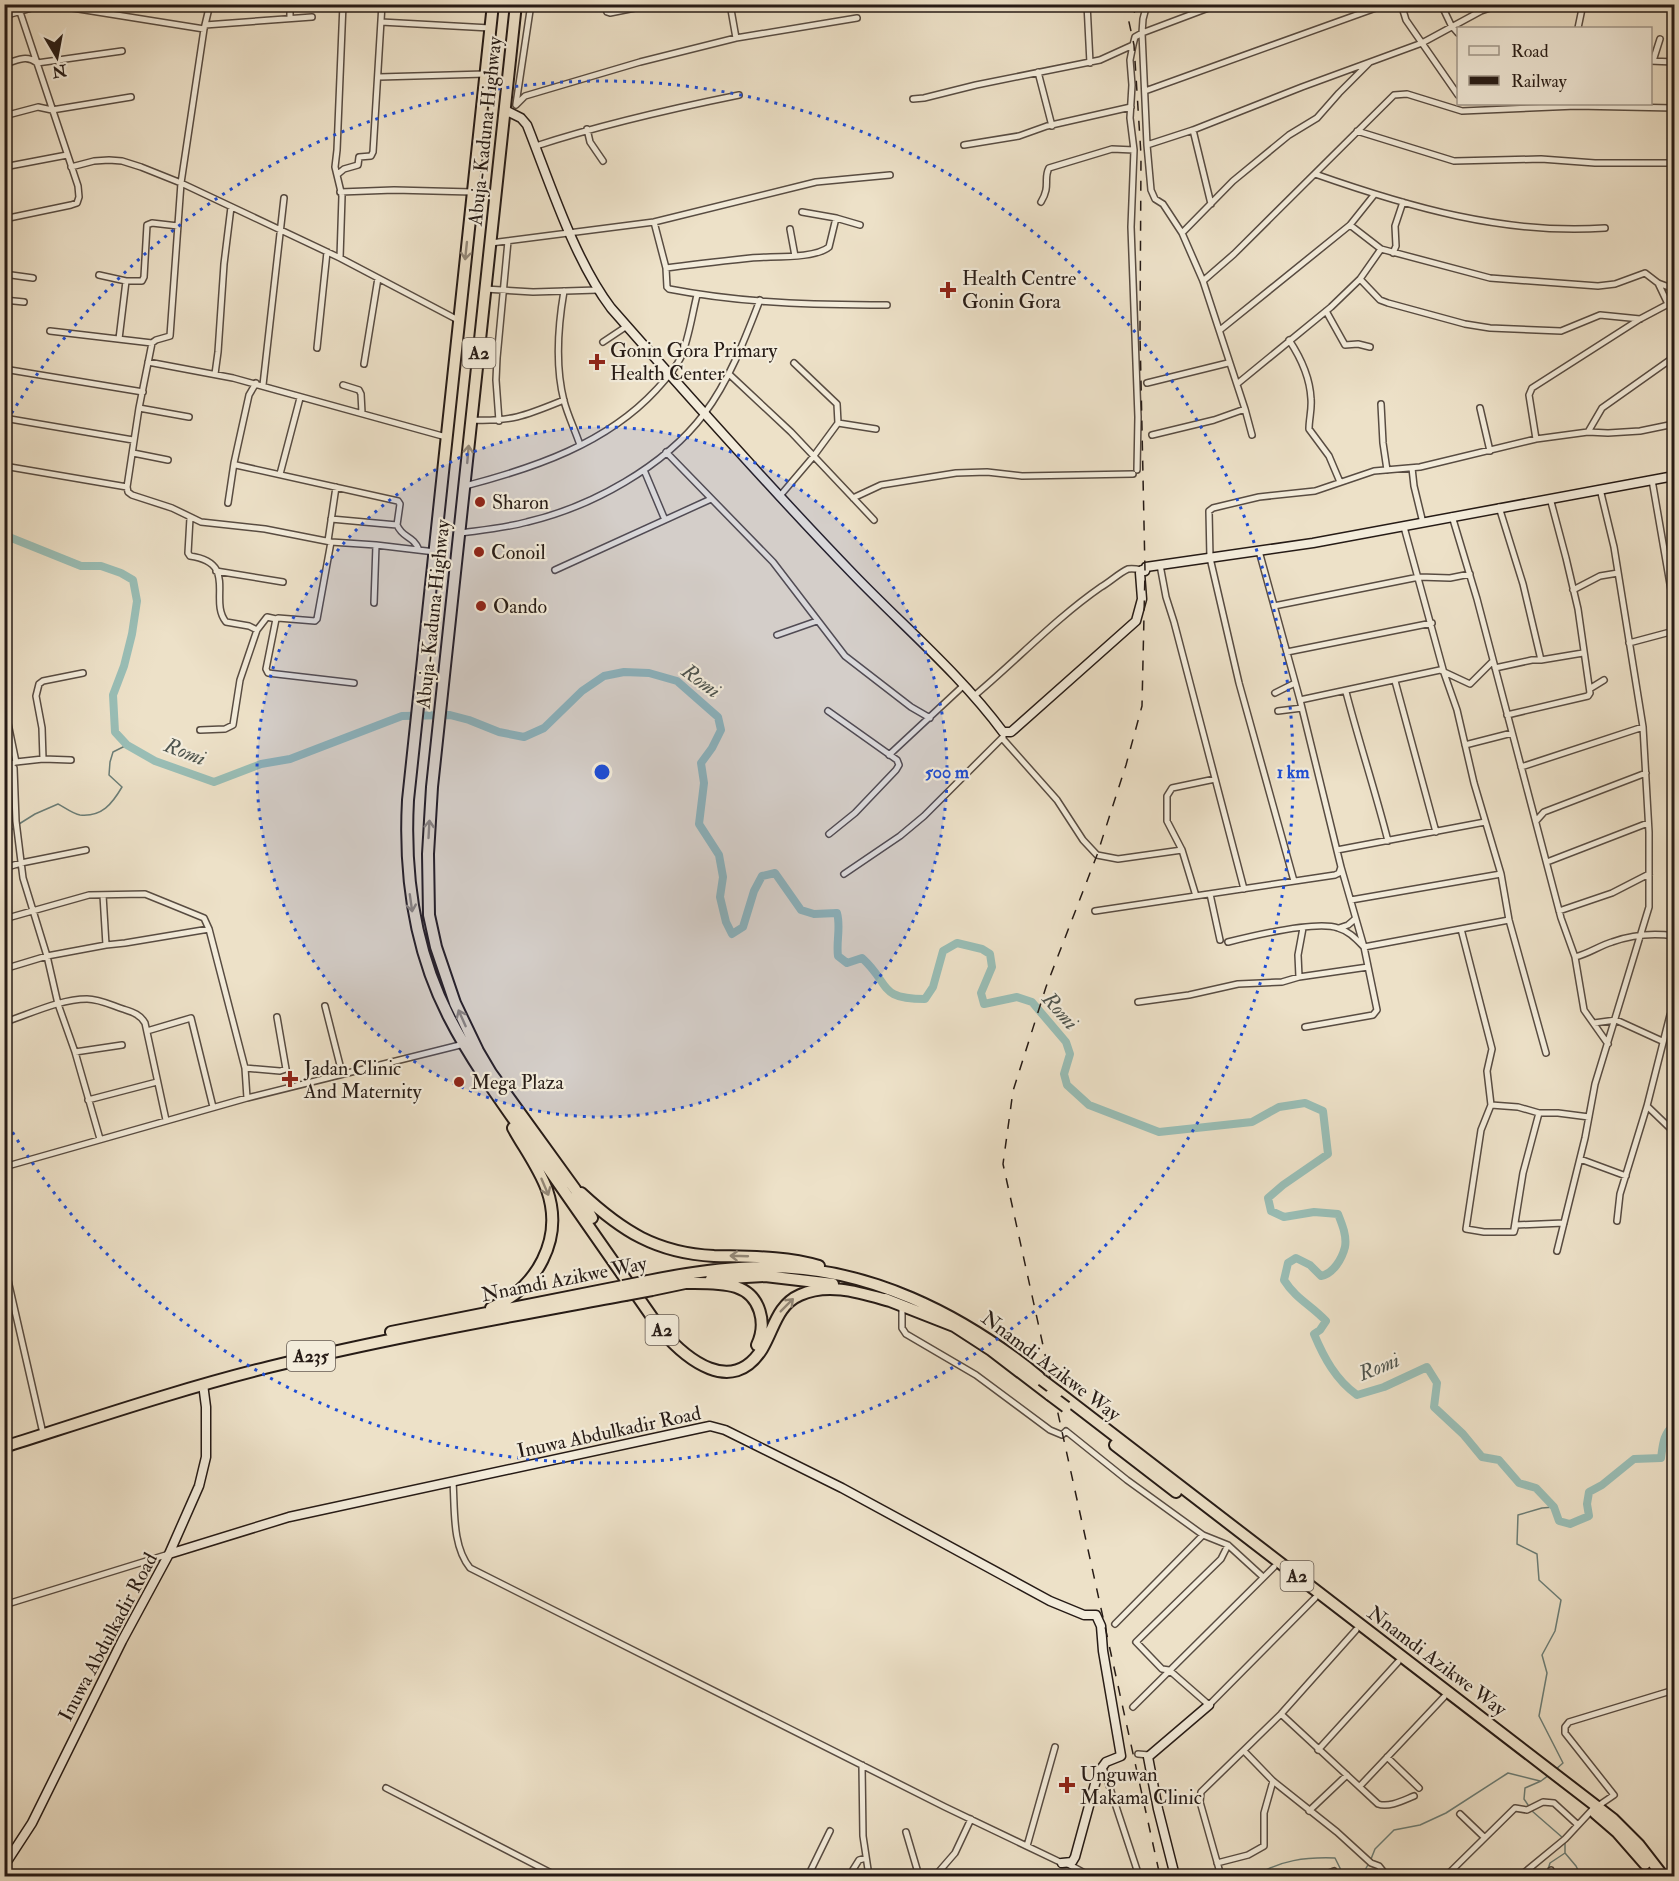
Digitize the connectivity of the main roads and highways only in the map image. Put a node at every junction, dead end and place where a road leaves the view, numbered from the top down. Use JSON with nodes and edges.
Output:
{"nodes":[{"id":1,"x":493,"y":4,"type":"edge"},
{"id":2,"x":516,"y":4,"type":"edge"},
{"id":3,"x":499,"y":1098,"type":"junction"},
{"id":4,"x":575,"y":1189,"type":"junction"},
{"id":5,"x":684,"y":1283,"type":"junction"},
{"id":6,"x":650,"y":1285,"type":"junction"},
{"id":7,"x":878,"y":1285,"type":"junction"},
{"id":8,"x":624,"y":1290,"type":"junction"},
{"id":9,"x":890,"y":1301,"type":"junction"},
{"id":10,"x":476,"y":1315,"type":"junction"},
{"id":11,"x":203,"y":1381,"type":"junction"},
{"id":12,"x":1054,"y":1393,"type":"junction"},
{"id":13,"x":4,"y":1440,"type":"edge"},
{"id":14,"x":4,"y":1447,"type":"edge"},
{"id":15,"x":1286,"y":1571,"type":"junction"},
{"id":16,"x":1594,"y":1808,"type":"junction"},
{"id":17,"x":1654,"y":1876,"type":"edge"},
{"id":18,"x":1663,"y":1876,"type":"edge"}],
"edges":[{"from":1,"to":3,"type":"highway","name":"Abuja-Kaduna Highway","number":"A2","one_way":true},
{"from":4,"to":2,"type":"highway","name":"Abuja-Kaduna Highway","number":"A2","one_way":true},
{"from":3,"to":9,"type":"highway","number":"A2","one_way":true},
{"from":3,"to":10,"type":"highway","one_way":true},
{"from":4,"to":5,"type":"highway"},
{"from":7,"to":4,"type":"highway","number":"A2","one_way":true},
{"from":5,"to":6,"type":"highway","name":"Nnamdi Azikwe Way","number":"A235"},
{"from":5,"to":9,"type":"highway","name":"Nnamdi Azikwe Way","number":"A235"},
{"from":6,"to":7,"type":"highway","name":"Nnamdi Azikwe Way","number":"A235"},
{"from":6,"to":8,"type":"highway","name":"Nnamdi Azikwe Way","number":"A235","bridge":true},
{"from":7,"to":12,"type":"highway","name":"Nnamdi Azikwe Way","number":"A2","bridge":true},
{"from":8,"to":10,"type":"highway","name":"Nnamdi Azikwe Way","number":"A235"},
{"from":8,"to":11,"type":"highway","name":"Nnamdi Azikwe Way","number":"A235"},
{"from":9,"to":12,"type":"highway","name":"Nnamdi Azikwe Way","number":"A2"},
{"from":10,"to":11,"type":"highway","name":"Nnamdi Azikwe Way","number":"A235"},
{"from":11,"to":13,"type":"highway","name":"Nnamdi Azikwe Way","number":"A235"},
{"from":11,"to":14,"type":"highway","name":"Nnamdi Azikwe Way","number":"A235"},
{"from":12,"to":15,"type":"highway","name":"Nnamdi Azikwe Way","number":"A2"},
{"from":12,"to":15,"type":"highway","name":"Nnamdi Azikwe Way","number":"A2","bridge":true},
{"from":15,"to":16,"type":"highway","name":"Nnamdi Azikwe Way","number":"A2"},
{"from":15,"to":16,"type":"highway","name":"Nnamdi Azikwe Way","number":"A2"},
{"from":16,"to":17,"type":"highway","name":"Nnamdi Azikwe Way","number":"A2"},
{"from":16,"to":18,"type":"highway","name":"Nnamdi Azikwe Way","number":"A2"}]}
